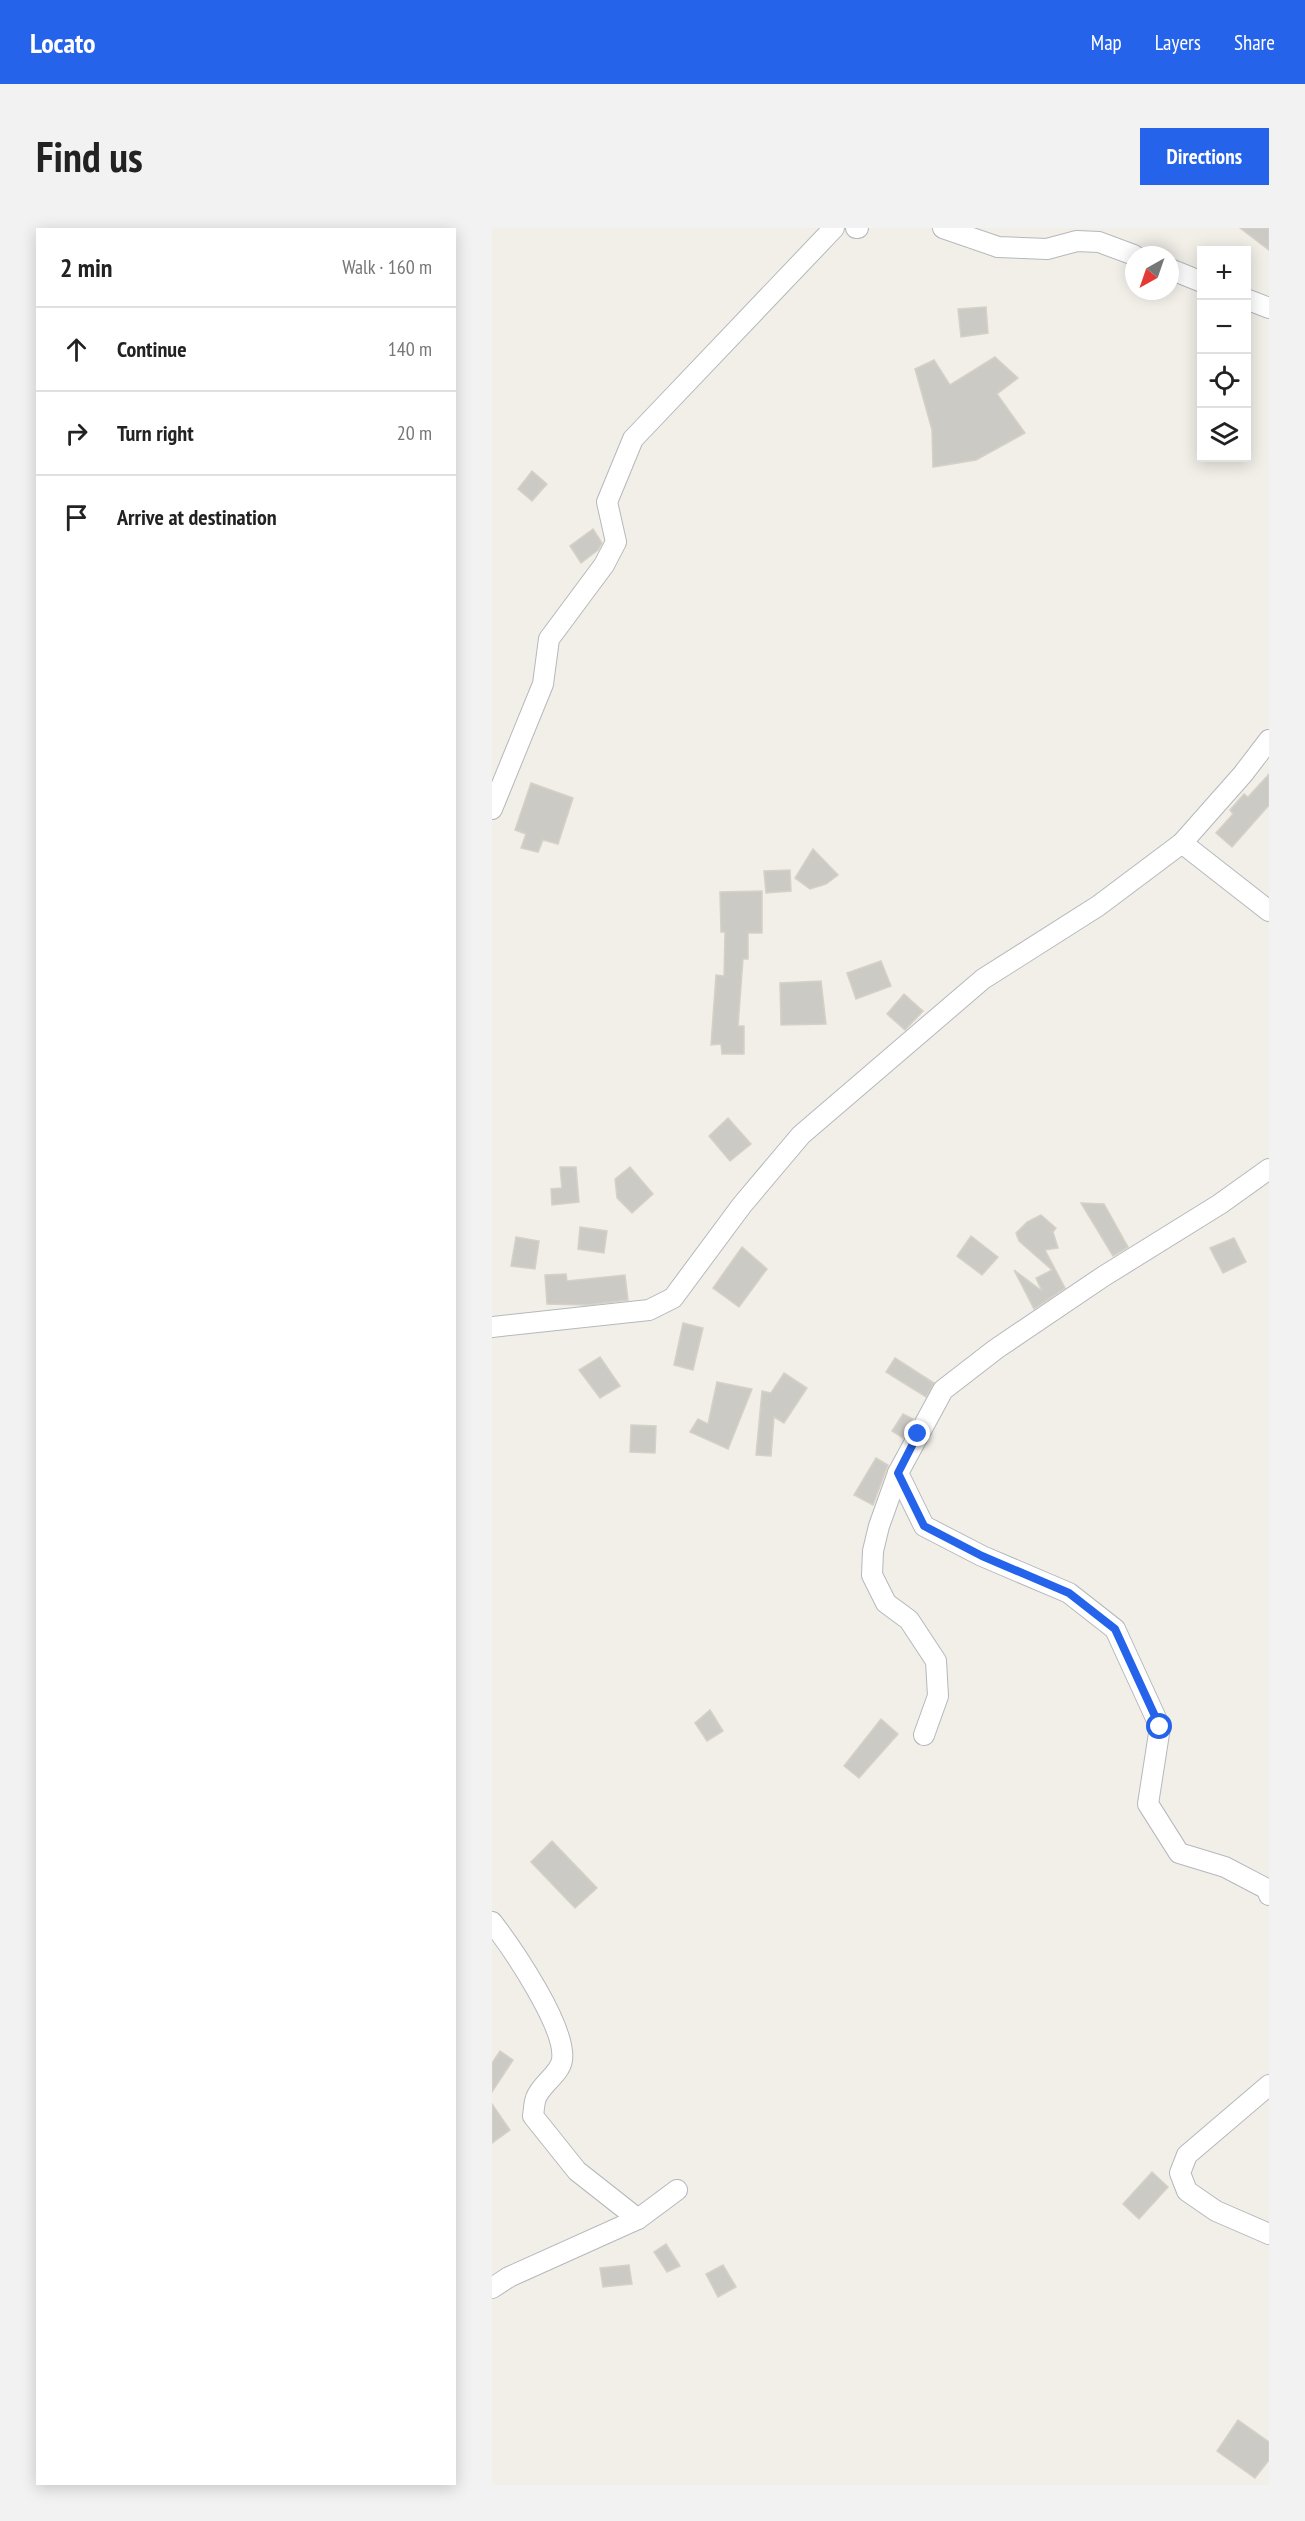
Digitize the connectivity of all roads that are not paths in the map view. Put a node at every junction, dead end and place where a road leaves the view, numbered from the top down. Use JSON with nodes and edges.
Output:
{"nodes":[{"id":1,"x":834,"y":228,"type":"edge"},
{"id":2,"x":944,"y":228,"type":"edge"},
{"id":3,"x":1125,"y":252,"type":"edge"},
{"id":4,"x":1179,"y":273,"type":"edge"},
{"id":5,"x":1197,"y":280,"type":"edge"},
{"id":6,"x":1249,"y":300,"type":"edge"},
{"id":7,"x":1269,"y":308,"type":"edge"},
{"id":8,"x":1269,"y":740,"type":"edge"},
{"id":9,"x":492,"y":808,"type":"edge"},
{"id":10,"x":1182,"y":843,"type":"junction"},
{"id":11,"x":1269,"y":911,"type":"edge"},
{"id":12,"x":1269,"y":1168,"type":"edge"},
{"id":13,"x":492,"y":1327,"type":"edge"},
{"id":14,"x":898,"y":1473,"type":"junction"},
{"id":15,"x":924,"y":1735,"type":"dead end"},
{"id":16,"x":1269,"y":1894,"type":"edge"},
{"id":17,"x":492,"y":1922,"type":"edge"},
{"id":18,"x":1269,"y":2085,"type":"edge"},
{"id":19,"x":677,"y":2190,"type":"dead end"},
{"id":20,"x":638,"y":2219,"type":"junction"},
{"id":21,"x":1269,"y":2234,"type":"edge"},
{"id":22,"x":492,"y":2288,"type":"edge"}],
"edges":[{"from":1,"to":9,"type":"street"},
{"from":2,"to":3,"type":"street"},
{"from":4,"to":5,"type":"street"},
{"from":6,"to":7,"type":"street"},
{"from":8,"to":10,"type":"street"},
{"from":10,"to":11,"type":"street"},
{"from":10,"to":13,"type":"street"},
{"from":12,"to":14,"type":"street"},
{"from":14,"to":15,"type":"street"},
{"from":14,"to":16,"type":"street"},
{"from":17,"to":20,"type":"street"},
{"from":18,"to":21,"type":"street"},
{"from":19,"to":20,"type":"street"},
{"from":20,"to":22,"type":"street"}]}
